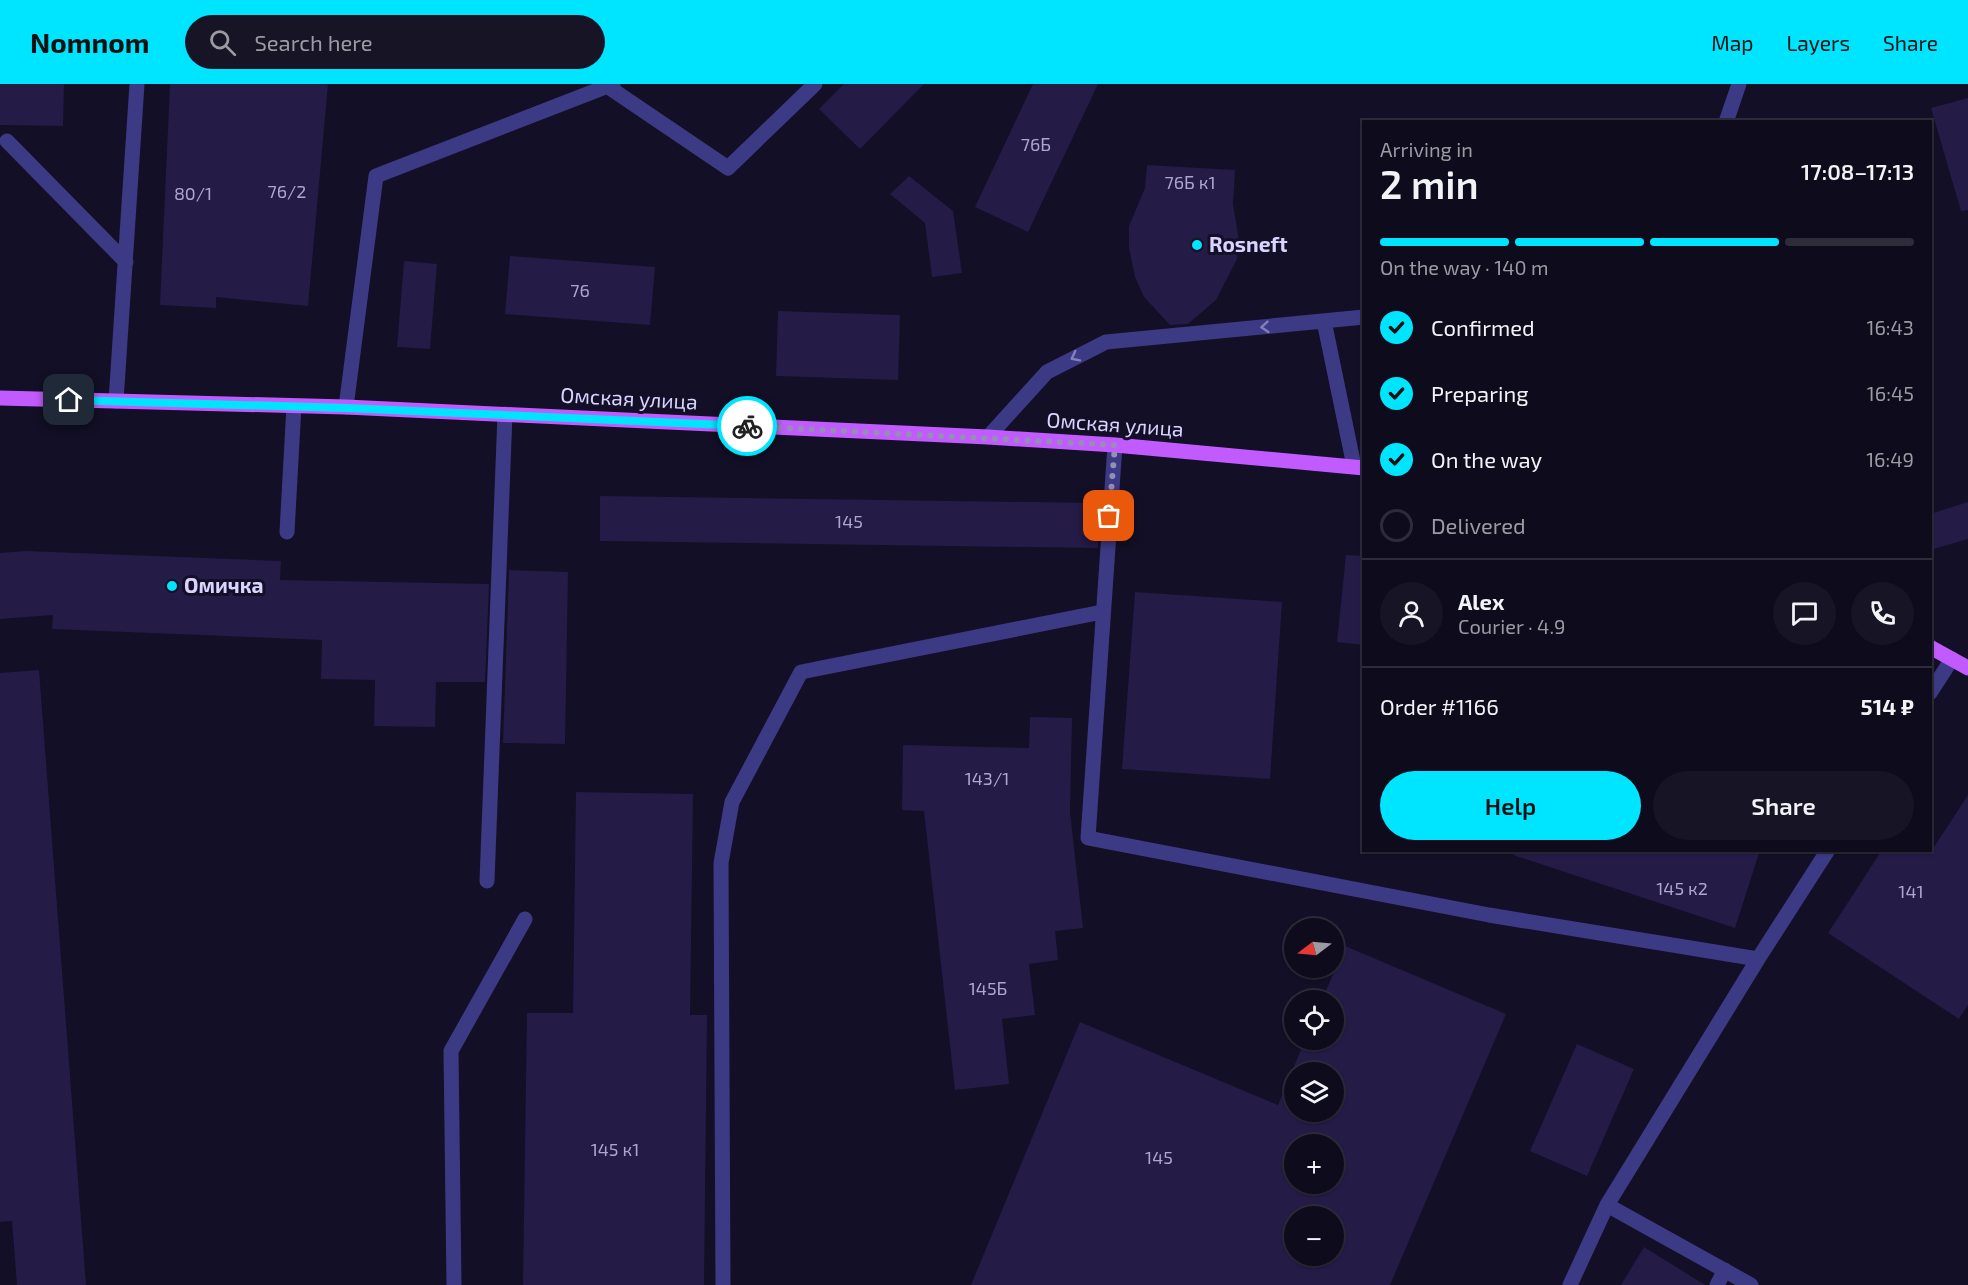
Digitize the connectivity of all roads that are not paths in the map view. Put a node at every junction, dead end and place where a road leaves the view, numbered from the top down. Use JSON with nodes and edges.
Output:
{"nodes":[{"id":1,"x":137,"y":84,"type":"edge"},
{"id":2,"x":815,"y":84,"type":"edge"},
{"id":3,"x":1739,"y":84,"type":"edge"},
{"id":4,"x":608,"y":85,"type":"edge"},
{"id":5,"x":1727,"y":120,"type":"edge"},
{"id":6,"x":7,"y":141,"type":"dead end"},
{"id":7,"x":126,"y":262,"type":"junction"},
{"id":8,"x":1362,"y":317,"type":"edge"},
{"id":9,"x":1324,"y":321,"type":"junction"},
{"id":10,"x":0,"y":398,"type":"edge"},
{"id":11,"x":116,"y":401,"type":"junction"},
{"id":12,"x":294,"y":406,"type":"junction"},
{"id":13,"x":346,"y":408,"type":"junction"},
{"id":14,"x":505,"y":414,"type":"junction"},
{"id":15,"x":988,"y":437,"type":"junction"},
{"id":16,"x":1115,"y":445,"type":"junction"},
{"id":17,"x":1359,"y":467,"type":"edge"},
{"id":18,"x":287,"y":532,"type":"dead end"},
{"id":19,"x":1101,"y":612,"type":"junction"},
{"id":20,"x":1932,"y":648,"type":"edge"},
{"id":21,"x":1952,"y":659,"type":"junction"},
{"id":22,"x":1968,"y":668,"type":"edge"},
{"id":23,"x":1932,"y":690,"type":"edge"},
{"id":24,"x":1827,"y":852,"type":"edge"},
{"id":25,"x":487,"y":882,"type":"dead end"},
{"id":26,"x":525,"y":920,"type":"dead end"},
{"id":27,"x":1758,"y":959,"type":"junction"},
{"id":28,"x":1607,"y":1205,"type":"junction"},
{"id":29,"x":1725,"y":1270,"type":"junction"},
{"id":30,"x":454,"y":1285,"type":"edge"},
{"id":31,"x":723,"y":1285,"type":"edge"},
{"id":32,"x":1570,"y":1285,"type":"edge"},
{"id":33,"x":1717,"y":1285,"type":"edge"},
{"id":34,"x":1751,"y":1285,"type":"edge"}],
"edges":[{"from":1,"to":7,"type":"street"},
{"from":2,"to":4,"type":"street"},
{"from":3,"to":5,"type":"street"},
{"from":4,"to":13,"type":"street"},
{"from":6,"to":7,"type":"street"},
{"from":7,"to":11,"type":"street"},
{"from":8,"to":9,"type":"street"},
{"from":9,"to":15,"type":"street","one_way":true},
{"from":9,"to":17,"type":"street"},
{"from":10,"to":11,"type":"main road","name":"Омская улица"},
{"from":11,"to":12,"type":"main road","name":"Омская улица"},
{"from":12,"to":13,"type":"main road","name":"Омская улица"},
{"from":12,"to":18,"type":"street"},
{"from":13,"to":14,"type":"main road","name":"Омская улица"},
{"from":14,"to":15,"type":"main road","name":"Омская улица"},
{"from":14,"to":25,"type":"street"},
{"from":15,"to":16,"type":"main road","name":"Омская улица"},
{"from":16,"to":17,"type":"main road","name":"Омская улица"},
{"from":16,"to":19,"type":"street"},
{"from":19,"to":27,"type":"street"},
{"from":19,"to":31,"type":"street"},
{"from":20,"to":21,"type":"main road"},
{"from":21,"to":22,"type":"main road"},
{"from":21,"to":23,"type":"street"},
{"from":24,"to":27,"type":"street"},
{"from":26,"to":30,"type":"street"},
{"from":27,"to":28,"type":"street"},
{"from":28,"to":29,"type":"street"},
{"from":28,"to":32,"type":"street"},
{"from":29,"to":33,"type":"street"},
{"from":29,"to":34,"type":"street"}]}
